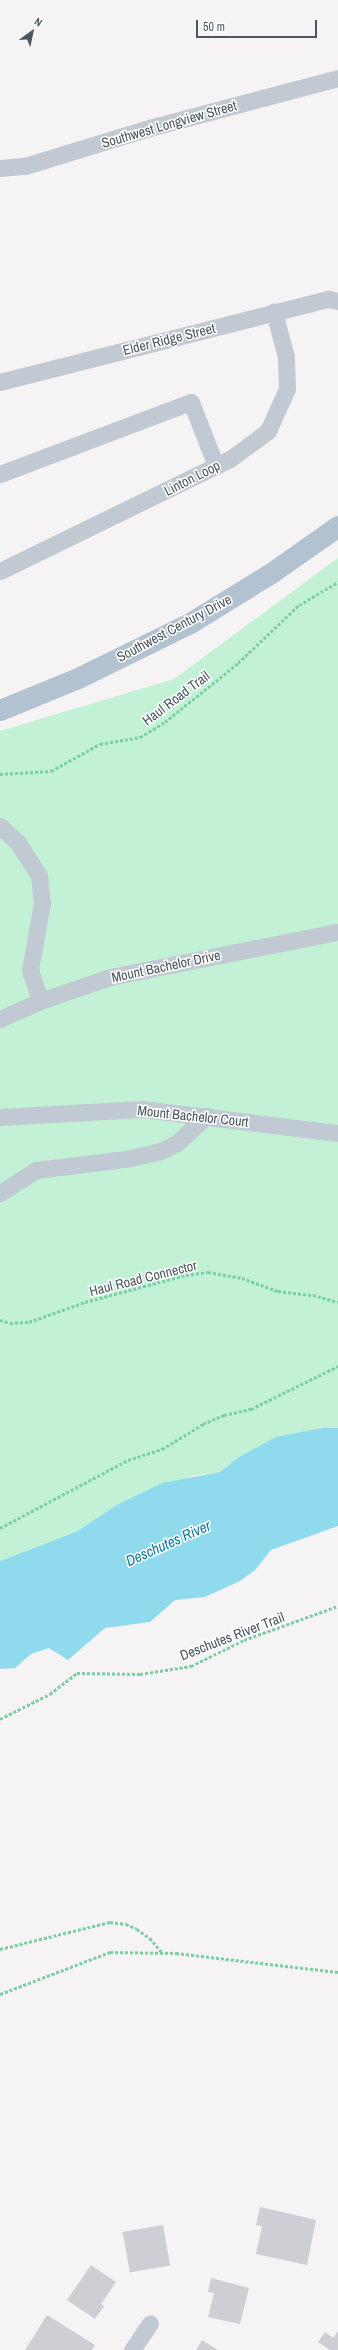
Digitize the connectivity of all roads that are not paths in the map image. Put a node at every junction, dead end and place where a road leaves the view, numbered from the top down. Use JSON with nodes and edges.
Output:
{"nodes":[{"id":1,"x":338,"y":78,"type":"edge"},
{"id":2,"x":0,"y":168,"type":"edge"},
{"id":3,"x":338,"y":301,"type":"edge"},
{"id":4,"x":274,"y":312,"type":"junction"},
{"id":5,"x":0,"y":382,"type":"edge"},
{"id":6,"x":216,"y":466,"type":"junction"},
{"id":7,"x":0,"y":474,"type":"edge"},
{"id":8,"x":338,"y":526,"type":"edge"},
{"id":9,"x":0,"y":571,"type":"edge"},
{"id":10,"x":0,"y":710,"type":"edge"},
{"id":11,"x":0,"y":826,"type":"edge"},
{"id":12,"x":338,"y":932,"type":"edge"},
{"id":13,"x":40,"y":1001,"type":"junction"},
{"id":14,"x":0,"y":1019,"type":"edge"},
{"id":15,"x":206,"y":1116,"type":"junction"},
{"id":16,"x":0,"y":1117,"type":"edge"},
{"id":17,"x":338,"y":1133,"type":"edge"},
{"id":18,"x":0,"y":1193,"type":"edge"},
{"id":19,"x":150,"y":2323,"type":"dead end"},
{"id":20,"x":132,"y":2350,"type":"edge"}],
"edges":[{"from":1,"to":2,"type":"street","name":"Southwest Longview Street"},
{"from":3,"to":4,"type":"street","name":"Elder Ridge Street"},
{"from":4,"to":5,"type":"street","name":"Elder Ridge Street"},
{"from":4,"to":6,"type":"street","name":"Linton Loop"},
{"from":6,"to":7,"type":"street"},
{"from":6,"to":9,"type":"street","name":"Linton Loop"},
{"from":8,"to":10,"type":"main road","name":"Southwest Century Drive"},
{"from":11,"to":13,"type":"street"},
{"from":12,"to":13,"type":"street","name":"Mount Bachelor Drive"},
{"from":13,"to":14,"type":"street","name":"Mount Bachelor Drive"},
{"from":15,"to":16,"type":"street","name":"Mount Bachelor Court"},
{"from":15,"to":17,"type":"street","name":"Mount Bachelor Court"},
{"from":15,"to":18,"type":"street"},
{"from":19,"to":20,"type":"street"}]}
